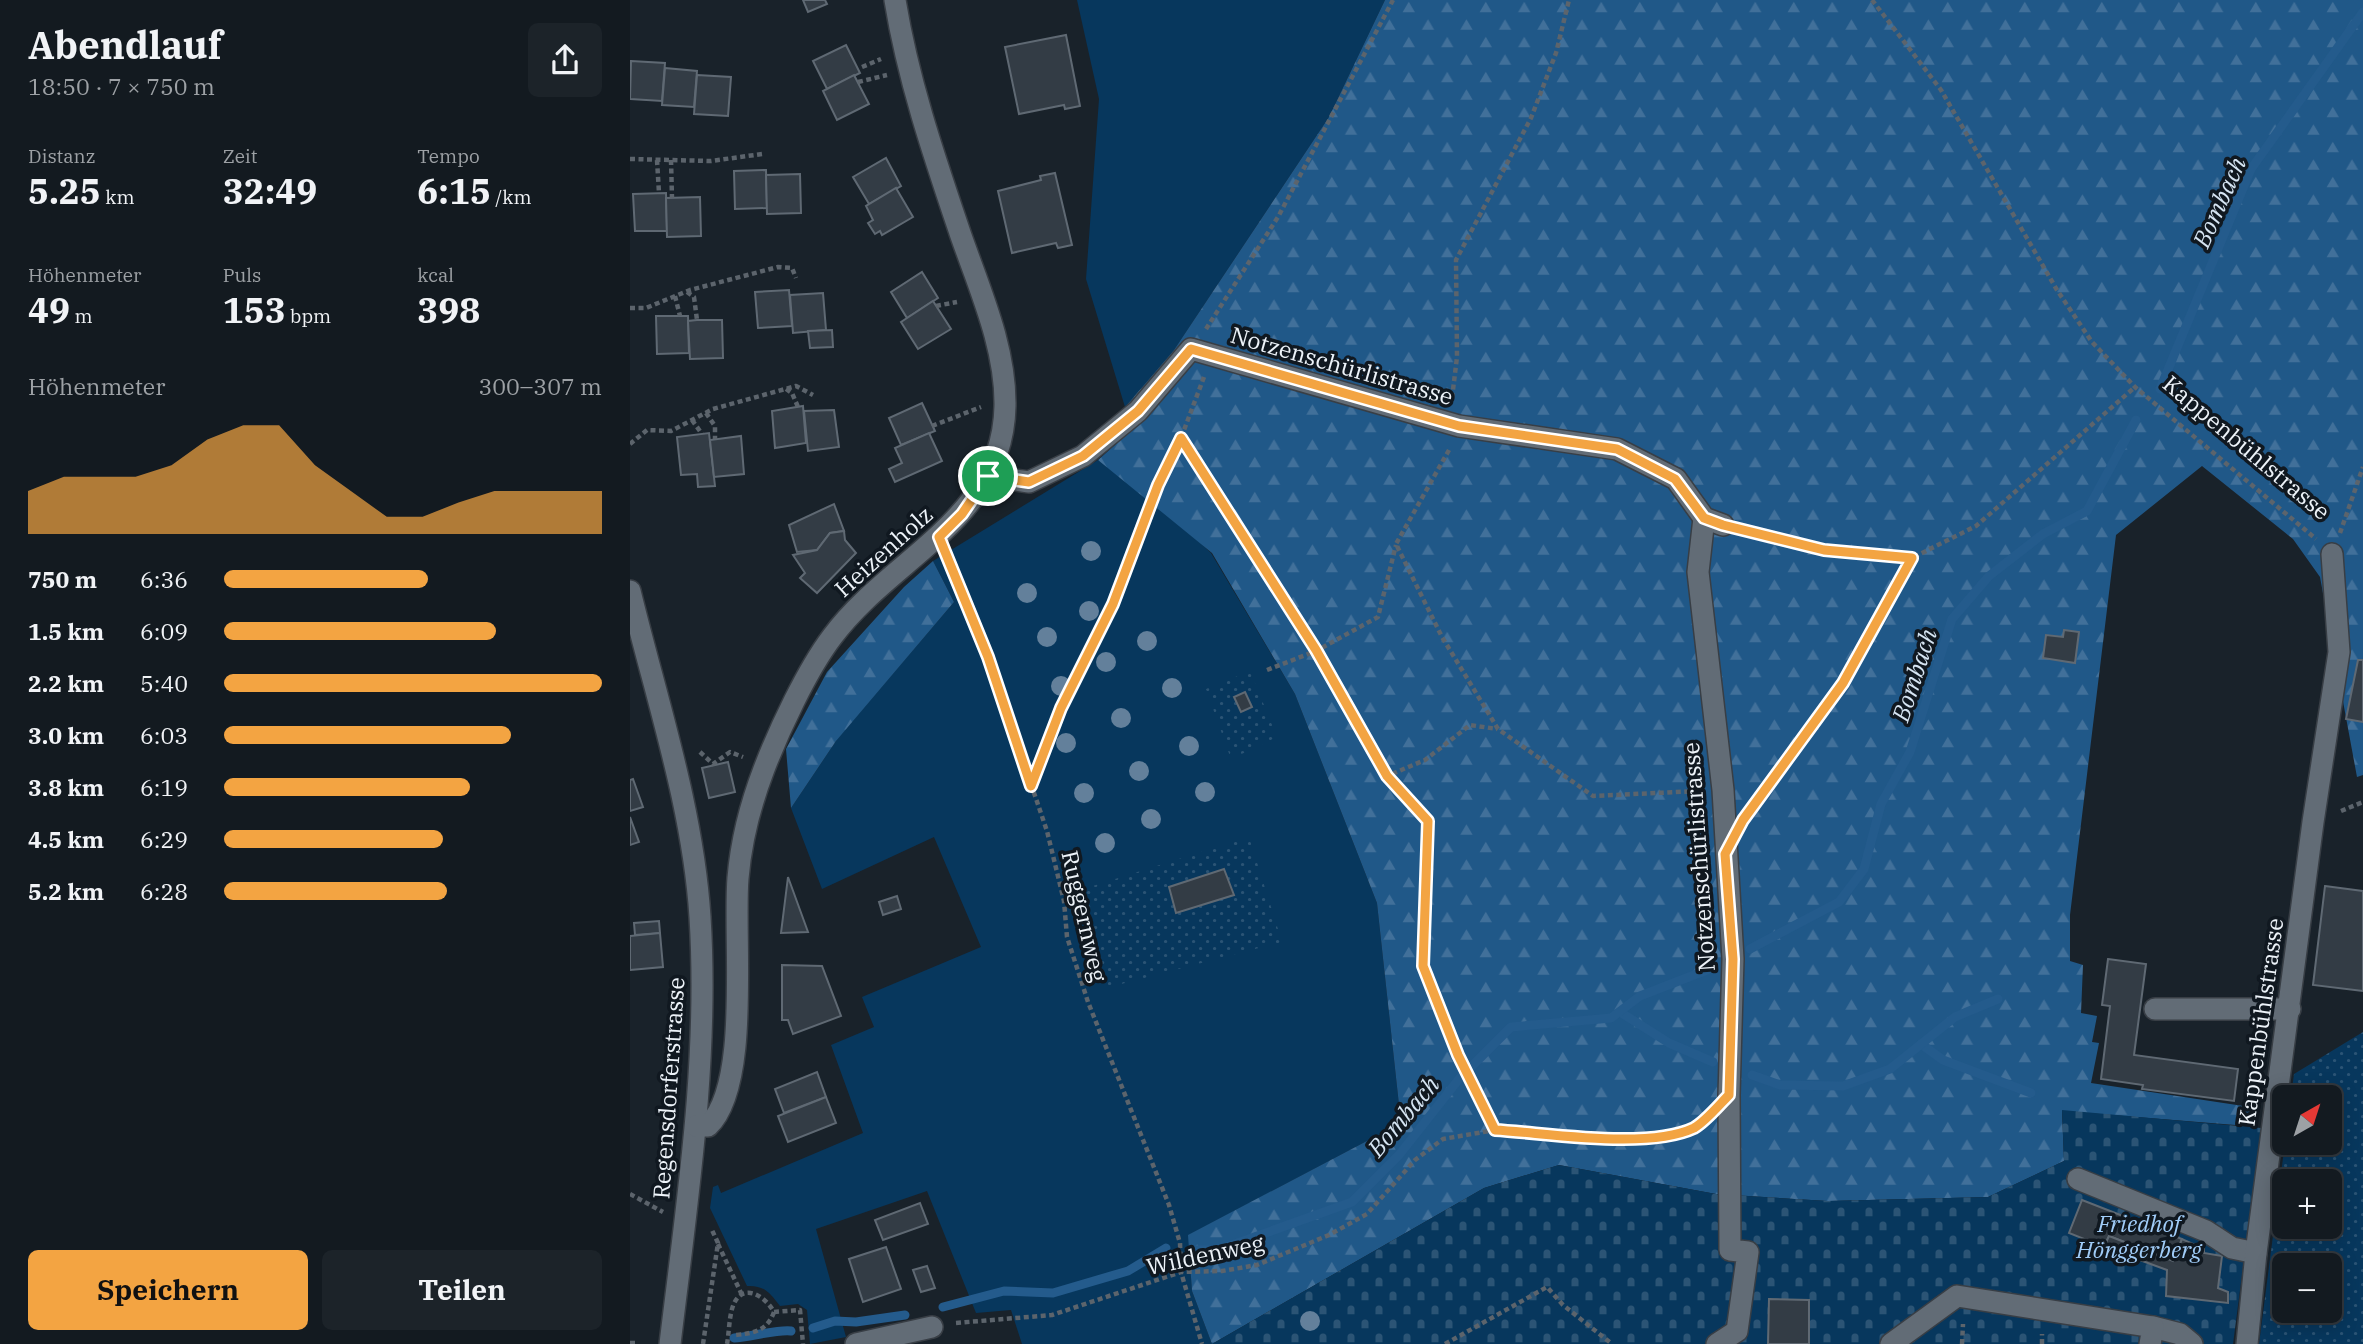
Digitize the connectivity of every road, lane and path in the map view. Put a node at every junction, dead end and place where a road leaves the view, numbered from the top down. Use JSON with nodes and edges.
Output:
{"nodes":[{"id":1,"x":895,"y":0,"type":"edge"},
{"id":2,"x":1393,"y":0,"type":"edge"},
{"id":3,"x":1569,"y":0,"type":"edge"},
{"id":4,"x":1872,"y":0,"type":"edge"},
{"id":5,"x":876,"y":61,"type":"dead end"},
{"id":6,"x":862,"y":67,"type":"dead end"},
{"id":7,"x":883,"y":76,"type":"dead end"},
{"id":8,"x":858,"y":82,"type":"dead end"},
{"id":9,"x":762,"y":155,"type":"dead end"},
{"id":10,"x":630,"y":159,"type":"edge"},
{"id":11,"x":657,"y":160,"type":"junction"},
{"id":12,"x":671,"y":160,"type":"junction"},
{"id":13,"x":659,"y":193,"type":"dead end"},
{"id":14,"x":672,"y":198,"type":"dead end"},
{"id":15,"x":796,"y":278,"type":"dead end"},
{"id":16,"x":687,"y":292,"type":"junction"},
{"id":17,"x":675,"y":296,"type":"junction"},
{"id":18,"x":953,"y":303,"type":"dead end"},
{"id":19,"x":936,"y":306,"type":"dead end"},
{"id":20,"x":630,"y":308,"type":"edge"},
{"id":21,"x":680,"y":316,"type":"dead end"},
{"id":22,"x":697,"y":320,"type":"dead end"},
{"id":23,"x":1191,"y":349,"type":"junction"},
{"id":24,"x":1215,"y":356,"type":"junction"},
{"id":25,"x":2135,"y":387,"type":"junction"},
{"id":26,"x":785,"y":388,"type":"junction"},
{"id":27,"x":813,"y":395,"type":"dead end"},
{"id":28,"x":798,"y":407,"type":"dead end"},
{"id":29,"x":982,"y":407,"type":"dead end"},
{"id":30,"x":706,"y":413,"type":"junction"},
{"id":31,"x":692,"y":420,"type":"junction"},
{"id":32,"x":1454,"y":425,"type":"junction"},
{"id":33,"x":932,"y":426,"type":"dead end"},
{"id":34,"x":702,"y":434,"type":"dead end"},
{"id":35,"x":1181,"y":438,"type":"junction"},
{"id":36,"x":715,"y":439,"type":"dead end"},
{"id":37,"x":630,"y":444,"type":"edge"},
{"id":38,"x":2363,"y":467,"type":"edge"},
{"id":39,"x":988,"y":476,"type":"junction"},
{"id":40,"x":1714,"y":521,"type":"junction"},
{"id":41,"x":939,"y":537,"type":"junction"},
{"id":42,"x":1396,"y":544,"type":"junction"},
{"id":43,"x":2332,"y":554,"type":"junction"},
{"id":44,"x":1912,"y":558,"type":"junction"},
{"id":45,"x":630,"y":591,"type":"edge"},
{"id":46,"x":1316,"y":650,"type":"junction"},
{"id":47,"x":1267,"y":670,"type":"dead end"},
{"id":48,"x":1498,"y":729,"type":"junction"},
{"id":49,"x":700,"y":752,"type":"dead end"},
{"id":50,"x":753,"y":763,"type":"dead end"},
{"id":51,"x":1387,"y":776,"type":"junction"},
{"id":52,"x":1031,"y":786,"type":"junction"},
{"id":53,"x":1723,"y":789,"type":"junction"},
{"id":54,"x":1725,"y":854,"type":"junction"},
{"id":55,"x":2155,"y":1009,"type":"dead end"},
{"id":56,"x":2290,"y":1009,"type":"junction"},
{"id":57,"x":1729,"y":1095,"type":"junction"},
{"id":58,"x":696,"y":1126,"type":"junction"},
{"id":59,"x":1495,"y":1130,"type":"junction"},
{"id":60,"x":2078,"y":1179,"type":"dead end"},
{"id":61,"x":630,"y":1194,"type":"edge"},
{"id":62,"x":665,"y":1213,"type":"dead end"},
{"id":63,"x":708,"y":1221,"type":"dead end"},
{"id":64,"x":718,"y":1243,"type":"junction"},
{"id":65,"x":2256,"y":1253,"type":"junction"},
{"id":66,"x":1181,"y":1272,"type":"junction"},
{"id":67,"x":742,"y":1295,"type":"junction"},
{"id":68,"x":774,"y":1312,"type":"junction"},
{"id":69,"x":932,"y":1326,"type":"joint"},
{"id":70,"x":736,"y":1335,"type":"dead end"},
{"id":71,"x":2151,"y":1336,"type":"edge"},
{"id":72,"x":1740,"y":1337,"type":"edge"},
{"id":73,"x":670,"y":1344,"type":"edge"},
{"id":74,"x":704,"y":1344,"type":"edge"},
{"id":75,"x":727,"y":1344,"type":"edge"},
{"id":76,"x":803,"y":1344,"type":"edge"},
{"id":77,"x":856,"y":1344,"type":"edge"},
{"id":78,"x":1202,"y":1344,"type":"edge"},
{"id":79,"x":1445,"y":1344,"type":"edge"},
{"id":80,"x":1612,"y":1344,"type":"edge"},
{"id":81,"x":1717,"y":1344,"type":"edge"},
{"id":82,"x":1891,"y":1344,"type":"edge"},
{"id":83,"x":2192,"y":1344,"type":"edge"},
{"id":84,"x":2247,"y":1344,"type":"edge"}],
"edges":[{"from":1,"to":39,"type":"street","name":"Heizenholz"},
{"from":2,"to":23,"type":"path"},
{"from":3,"to":32,"type":"path"},
{"from":4,"to":25,"type":"path","name":"Kappenbühlstrasse"},
{"from":5,"to":6,"type":"path"},
{"from":7,"to":8,"type":"path"},
{"from":9,"to":12,"type":"path"},
{"from":10,"to":11,"type":"path"},
{"from":11,"to":12,"type":"path"},
{"from":11,"to":13,"type":"path"},
{"from":12,"to":14,"type":"path"},
{"from":15,"to":16,"type":"path"},
{"from":16,"to":17,"type":"path"},
{"from":16,"to":22,"type":"path"},
{"from":17,"to":20,"type":"path"},
{"from":17,"to":21,"type":"path"},
{"from":18,"to":19,"type":"path"},
{"from":23,"to":24,"type":"street","name":"Notzenschürlistrasse"},
{"from":23,"to":39,"type":"street"},
{"from":24,"to":32,"type":"street","name":"Notzenschürlistrasse"},
{"from":24,"to":35,"type":"path"},
{"from":25,"to":43,"type":"path","name":"Kappenbühlstrasse"},
{"from":25,"to":44,"type":"path"},
{"from":26,"to":27,"type":"path"},
{"from":26,"to":28,"type":"path"},
{"from":26,"to":30,"type":"path"},
{"from":29,"to":33,"type":"path"},
{"from":30,"to":31,"type":"path"},
{"from":30,"to":36,"type":"path"},
{"from":31,"to":34,"type":"path"},
{"from":31,"to":37,"type":"path"},
{"from":32,"to":40,"type":"street","name":"Notzenschürlistrasse"},
{"from":32,"to":42,"type":"path"},
{"from":35,"to":46,"type":"path"},
{"from":35,"to":52,"type":"path"},
{"from":38,"to":43,"type":"path"},
{"from":39,"to":41,"type":"street","name":"Heizenholz"},
{"from":40,"to":44,"type":"path"},
{"from":40,"to":53,"type":"street","name":"Notzenschürlistrasse"},
{"from":41,"to":52,"type":"path","name":"Ruggernweg"},
{"from":41,"to":58,"type":"street","name":"Heizenholz"},
{"from":42,"to":46,"type":"path"},
{"from":42,"to":48,"type":"path"},
{"from":43,"to":56,"type":"street","name":"Kappenbühlstrasse"},
{"from":44,"to":54,"type":"path"},
{"from":45,"to":58,"type":"street","name":"Regensdorferstrasse"},
{"from":46,"to":47,"type":"path"},
{"from":46,"to":51,"type":"path"},
{"from":48,"to":51,"type":"path"},
{"from":48,"to":53,"type":"path"},
{"from":49,"to":50,"type":"path"},
{"from":51,"to":59,"type":"path"},
{"from":52,"to":66,"type":"path","name":"Ruggernweg"},
{"from":53,"to":54,"type":"street","name":"Notzenschürlistrasse"},
{"from":54,"to":57,"type":"street","name":"Notzenschürlistrasse"},
{"from":55,"to":56,"type":"street"},
{"from":56,"to":65,"type":"street","name":"Kappenbühlstrasse"},
{"from":57,"to":59,"type":"path","name":"Wildenweg"},
{"from":57,"to":72,"type":"street","name":"Notzenschürlistrasse"},
{"from":58,"to":73,"type":"street","name":"Regensdorferstrasse"},
{"from":59,"to":66,"type":"path","name":"Wildenweg"},
{"from":60,"to":65,"type":"street"},
{"from":61,"to":62,"type":"path"},
{"from":63,"to":64,"type":"path"},
{"from":64,"to":67,"type":"path"},
{"from":64,"to":74,"type":"path"},
{"from":65,"to":84,"type":"street","name":"Kappenbühlstrasse"},
{"from":66,"to":69,"type":"path","name":"Wildenweg"},
{"from":66,"to":78,"type":"path","name":"Ruggernweg"},
{"from":67,"to":68,"type":"path"},
{"from":67,"to":75,"type":"path"},
{"from":68,"to":70,"type":"path"},
{"from":68,"to":76,"type":"path"},
{"from":69,"to":77,"type":"street"},
{"from":71,"to":82,"type":"street"},
{"from":71,"to":83,"type":"street"},
{"from":72,"to":81,"type":"street"},
{"from":79,"to":80,"type":"path"}]}
